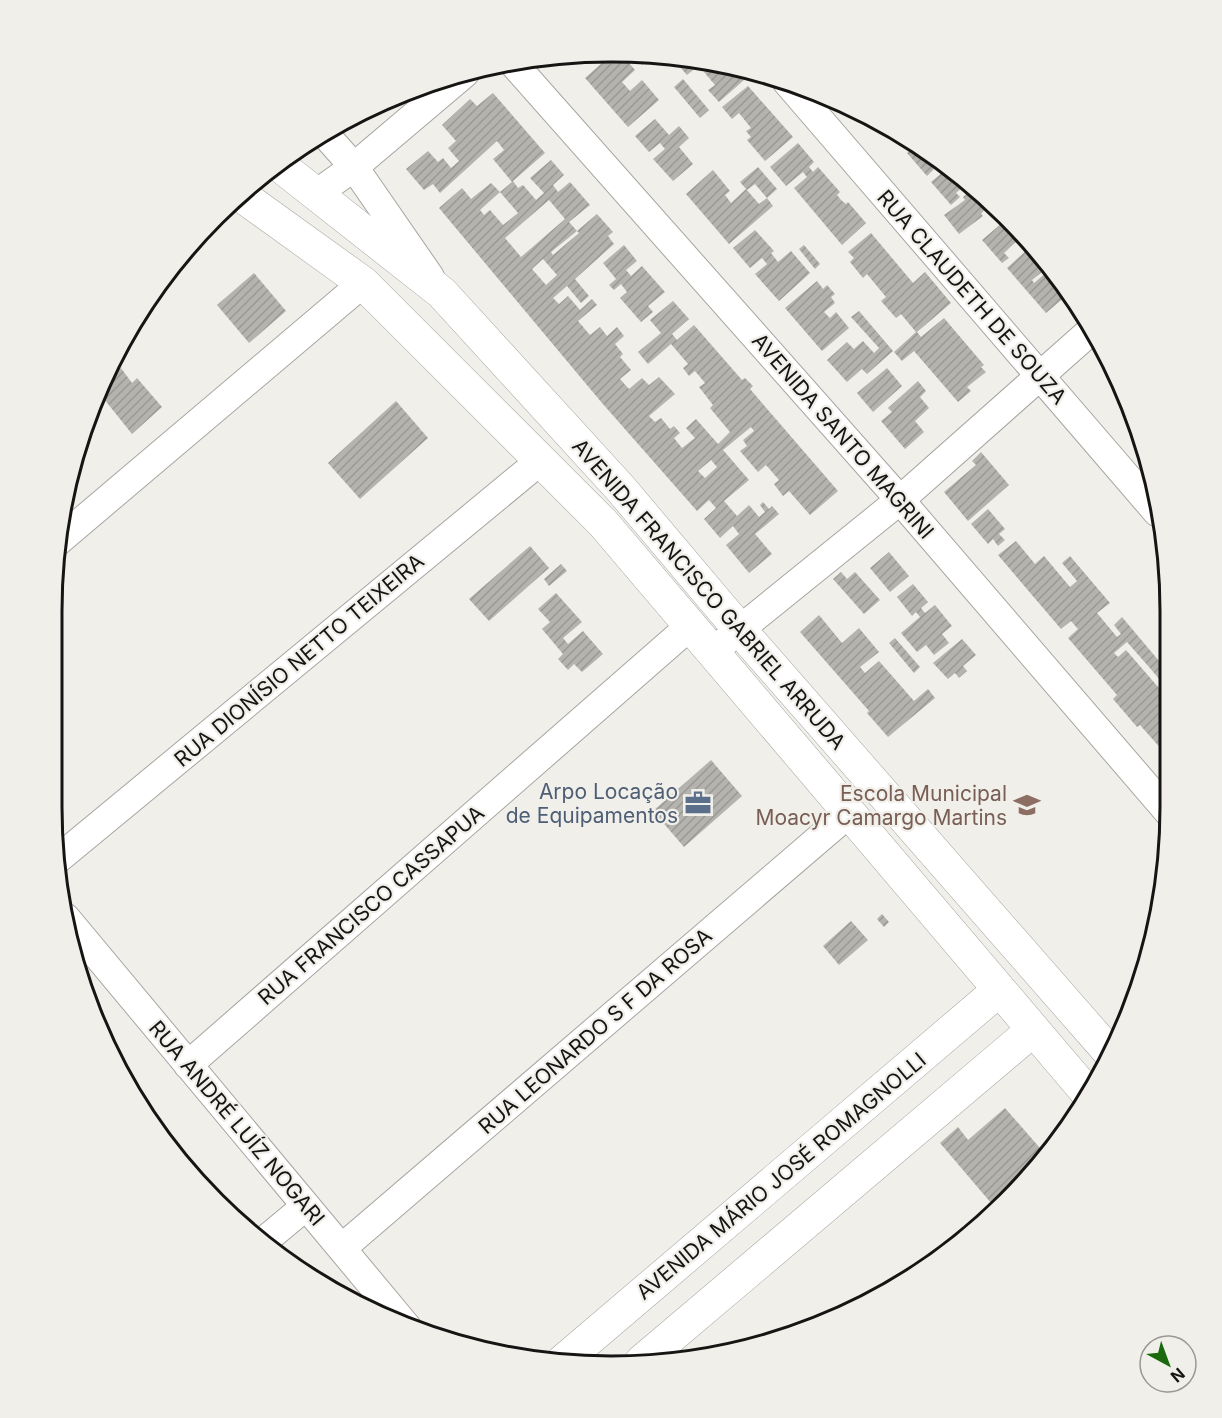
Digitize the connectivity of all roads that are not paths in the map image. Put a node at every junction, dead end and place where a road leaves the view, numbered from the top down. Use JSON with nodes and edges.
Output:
{"nodes":[{"id":1,"x":519,"y":69,"type":"edge"},
{"id":2,"x":449,"y":86,"type":"edge"},
{"id":3,"x":798,"y":95,"type":"edge"},
{"id":4,"x":329,"y":139,"type":"edge"},
{"id":5,"x":354,"y":167,"type":"junction"},
{"id":6,"x":284,"y":169,"type":"edge"},
{"id":7,"x":316,"y":194,"type":"junction"},
{"id":8,"x":247,"y":200,"type":"edge"},
{"id":9,"x":363,"y":282,"type":"junction"},
{"id":10,"x":442,"y":293,"type":"junction"},
{"id":11,"x":1086,"y":335,"type":"edge"},
{"id":12,"x":1039,"y":376,"type":"junction"},
{"id":13,"x":540,"y":460,"type":"junction"},
{"id":14,"x":900,"y":500,"type":"junction"},
{"id":15,"x":1150,"y":504,"type":"edge"},
{"id":16,"x":67,"y":534,"type":"edge"},
{"id":17,"x":690,"y":626,"type":"junction"},
{"id":18,"x":740,"y":630,"type":"junction"},
{"id":19,"x":712,"y":652,"type":"junction"},
{"id":20,"x":1160,"y":802,"type":"edge"},
{"id":21,"x":849,"y":813,"type":"junction"},
{"id":22,"x":64,"y":854,"type":"edge"},
{"id":23,"x":76,"y":929,"type":"edge"},
{"id":24,"x":999,"y":990,"type":"junction"},
{"id":25,"x":1072,"y":1009,"type":"junction"},
{"id":26,"x":1034,"y":1030,"type":"junction"},
{"id":27,"x":1105,"y":1047,"type":"edge"},
{"id":28,"x":188,"y":1065,"type":"junction"},
{"id":29,"x":1083,"y":1088,"type":"edge"},
{"id":30,"x":306,"y":1206,"type":"junction"},
{"id":31,"x":269,"y":1237,"type":"edge"},
{"id":32,"x":342,"y":1248,"type":"junction"},
{"id":33,"x":395,"y":1312,"type":"edge"},
{"id":34,"x":571,"y":1355,"type":"edge"},
{"id":35,"x":650,"y":1355,"type":"edge"}],
"edges":[{"from":1,"to":14,"type":"street","name":"AVENIDA SANTO MAGRINI"},
{"from":2,"to":5,"type":"street"},
{"from":3,"to":12,"type":"street","name":"RUA CLAUDETH DE SOUZA"},
{"from":4,"to":5,"type":"street"},
{"from":5,"to":7,"type":"street"},
{"from":5,"to":10,"type":"street"},
{"from":6,"to":7,"type":"main road","name":"AVENIDA FRANCISCO GABRIEL ARRUDA"},
{"from":7,"to":10,"type":"main road","name":"AVENIDA FRANCISCO GABRIEL ARRUDA"},
{"from":8,"to":9,"type":"main road","name":"AVENIDA FRANCISCO GABRIEL ARRUDA"},
{"from":9,"to":13,"type":"main road","name":"AVENIDA FRANCISCO GABRIEL ARRUDA"},
{"from":9,"to":16,"type":"street"},
{"from":10,"to":18,"type":"main road","name":"AVENIDA FRANCISCO GABRIEL ARRUDA"},
{"from":11,"to":12,"type":"street"},
{"from":12,"to":14,"type":"street"},
{"from":12,"to":15,"type":"street","name":"RUA CLAUDETH DE SOUZA"},
{"from":13,"to":17,"type":"main road","name":"AVENIDA FRANCISCO GABRIEL ARRUDA"},
{"from":13,"to":22,"type":"street","name":"RUA DIONÍSIO NETTO TEIXEIRA"},
{"from":14,"to":18,"type":"street"},
{"from":14,"to":20,"type":"street","name":"AVENIDA SANTO MAGRINI"},
{"from":17,"to":19,"type":"main road","name":"AVENIDA FRANCISCO GABRIEL ARRUDA"},
{"from":17,"to":28,"type":"street","name":"RUA FRANCISCO CASSAPUA"},
{"from":18,"to":19,"type":"street"},
{"from":18,"to":25,"type":"main road","name":"AVENIDA FRANCISCO GABRIEL ARRUDA"},
{"from":19,"to":21,"type":"main road","name":"AVENIDA FRANCISCO GABRIEL ARRUDA"},
{"from":21,"to":24,"type":"main road","name":"AVENIDA FRANCISCO GABRIEL ARRUDA"},
{"from":21,"to":32,"type":"street","name":"RUA LEONARDO S F DA ROSA"},
{"from":23,"to":28,"type":"street","name":"RUA ANDRÉ LUÍZ NOGARI"},
{"from":24,"to":25,"type":"main road"},
{"from":24,"to":26,"type":"main road","name":"AVENIDA FRANCISCO GABRIEL ARRUDA"},
{"from":24,"to":34,"type":"main road","name":"AVENIDA MÁRIO JOSÉ ROMAGNOLLI"},
{"from":25,"to":27,"type":"main road","name":"AVENIDA FRANCISCO GABRIEL ARRUDA"},
{"from":26,"to":29,"type":"main road","name":"AVENIDA FRANCISCO GABRIEL ARRUDA"},
{"from":26,"to":35,"type":"main road"},
{"from":28,"to":30,"type":"street","name":"RUA ANDRÉ LUÍZ NOGARI"},
{"from":30,"to":31,"type":"street"},
{"from":30,"to":32,"type":"street","name":"RUA ANDRÉ LUÍZ NOGARI"},
{"from":32,"to":33,"type":"street","name":"RUA ANDRÉ LUÍZ NOGARI"}]}
